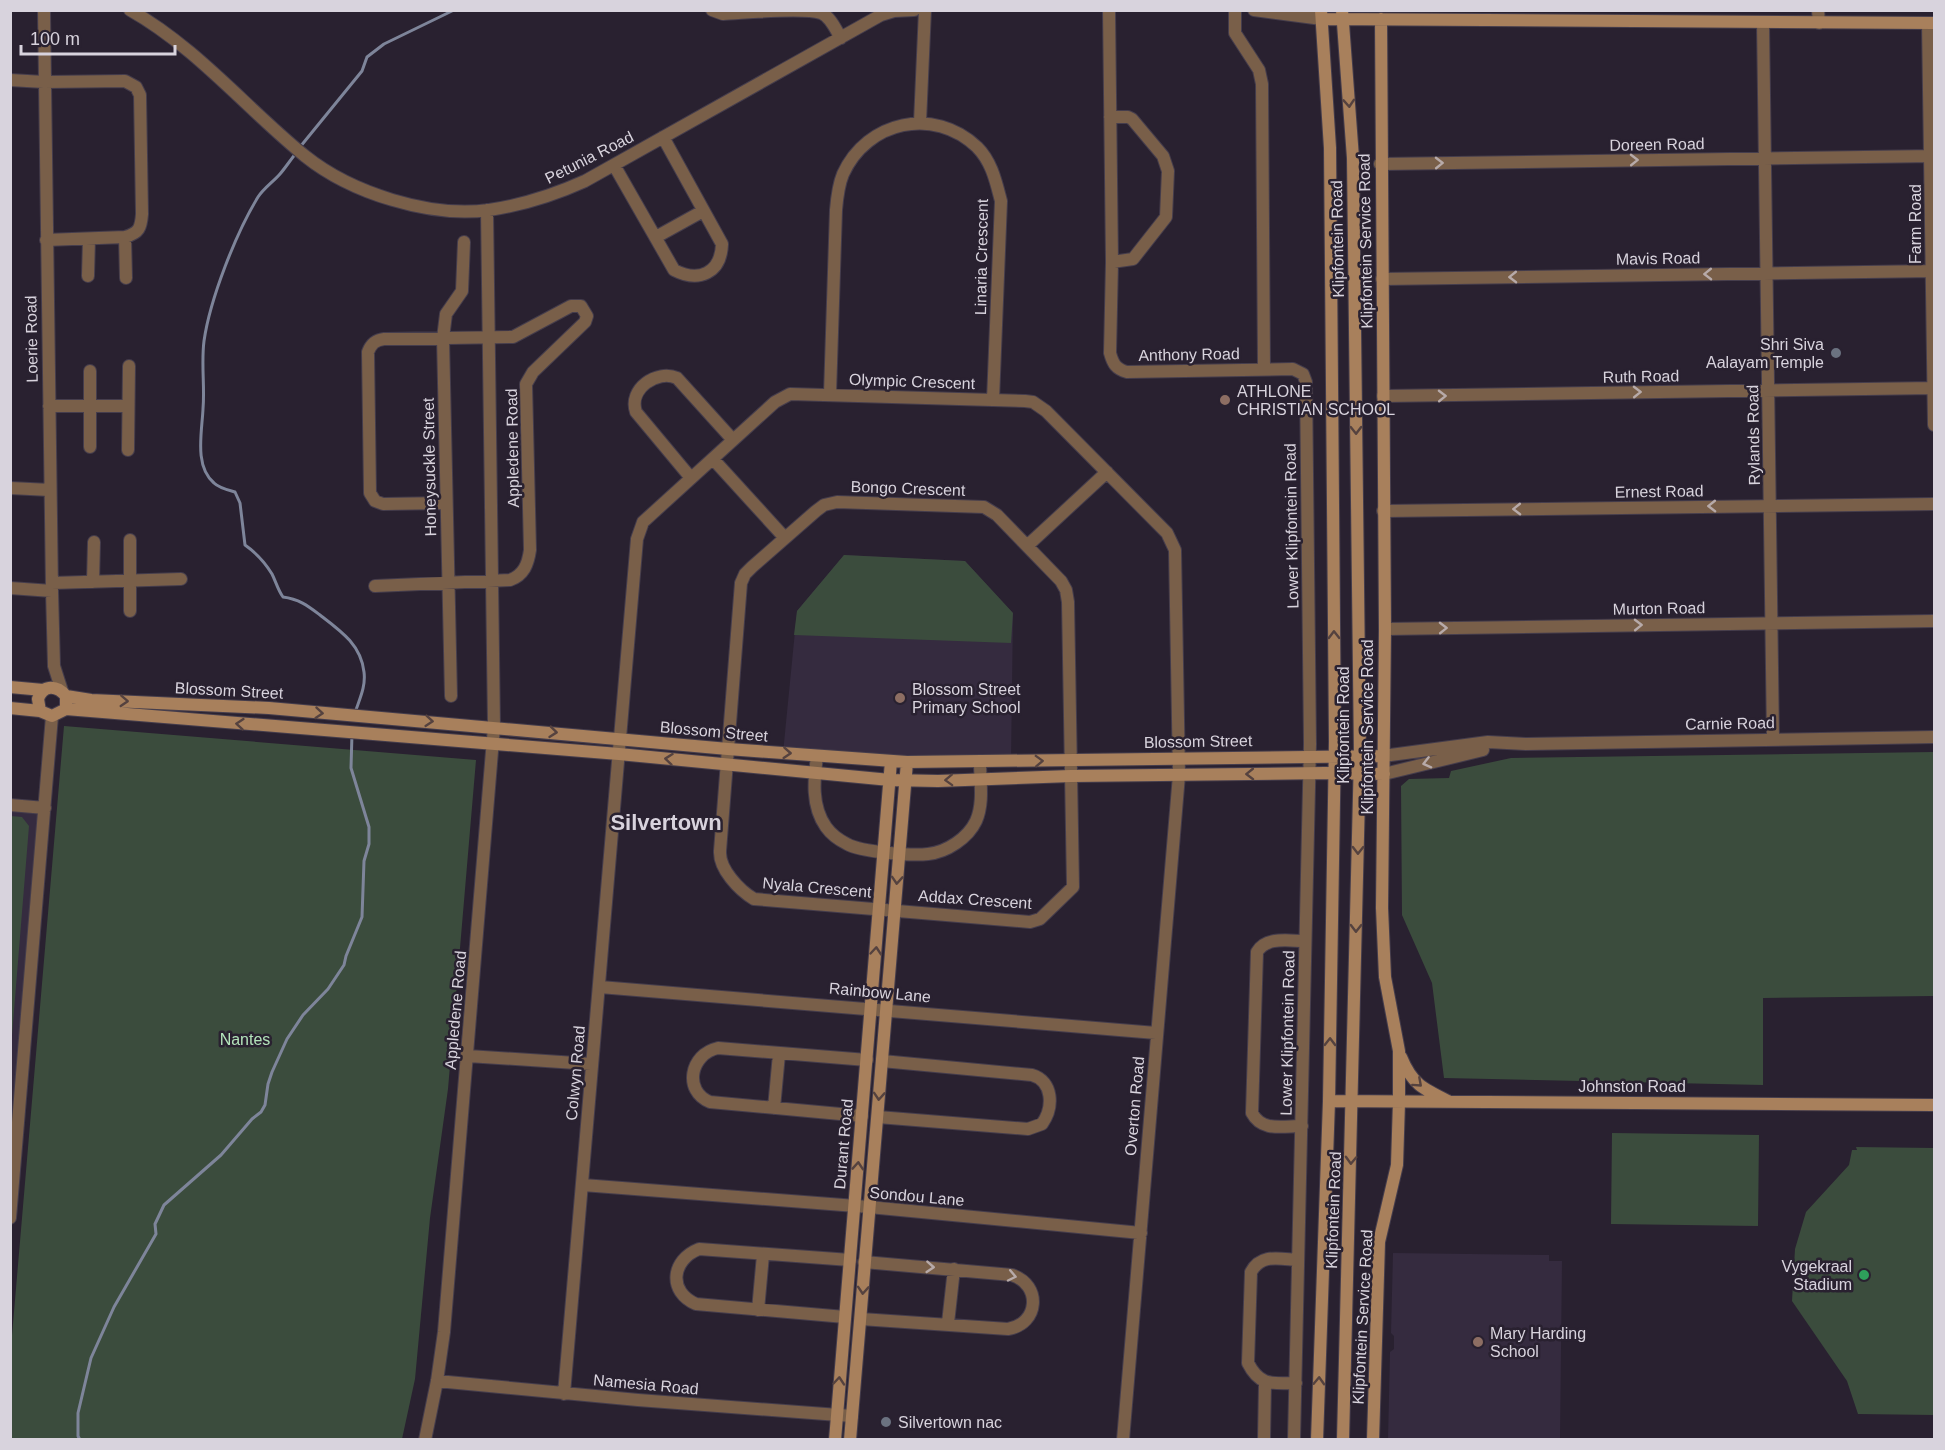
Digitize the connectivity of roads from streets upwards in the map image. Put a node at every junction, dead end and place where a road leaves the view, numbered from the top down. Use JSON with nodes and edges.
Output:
{"nodes":[{"id":1,"x":44,"y":10,"type":"edge"},
{"id":2,"x":130,"y":10,"type":"edge"},
{"id":3,"x":712,"y":10,"type":"edge"},
{"id":4,"x":914,"y":10,"type":"edge"},
{"id":5,"x":925,"y":10,"type":"edge"},
{"id":6,"x":1109,"y":10,"type":"edge"},
{"id":7,"x":1235,"y":10,"type":"edge"},
{"id":8,"x":1254,"y":10,"type":"edge"},
{"id":9,"x":1321,"y":15,"type":"edge"},
{"id":10,"x":1342,"y":15,"type":"edge"},
{"id":11,"x":1381,"y":15,"type":"edge"},
{"id":12,"x":1819,"y":17,"type":"edge"},
{"id":13,"x":1763,"y":23,"type":"junction"},
{"id":14,"x":1931,"y":23,"type":"edge"},
{"id":15,"x":841,"y":38,"type":"junction"},
{"id":16,"x":10,"y":80,"type":"edge"},
{"id":17,"x":44,"y":82,"type":"junction"},
{"id":18,"x":1110,"y":117,"type":"junction"},
{"id":19,"x":920,"y":122,"type":"junction"},
{"id":20,"x":663,"y":137,"type":"junction"},
{"id":21,"x":1933,"y":156,"type":"edge"},
{"id":22,"x":1764,"y":159,"type":"junction"},
{"id":23,"x":1380,"y":164,"type":"junction"},
{"id":24,"x":614,"y":165,"type":"junction"},
{"id":25,"x":487,"y":210,"type":"junction"},
{"id":26,"x":703,"y":211,"type":"junction"},
{"id":27,"x":125,"y":237,"type":"junction"},
{"id":28,"x":656,"y":237,"type":"junction"},
{"id":29,"x":89,"y":238,"type":"junction"},
{"id":30,"x":46,"y":240,"type":"junction"},
{"id":31,"x":464,"y":242,"type":"dead end"},
{"id":32,"x":1112,"y":262,"type":"junction"},
{"id":33,"x":1933,"y":271,"type":"edge"},
{"id":34,"x":1767,"y":273,"type":"junction"},
{"id":35,"x":88,"y":276,"type":"dead end"},
{"id":36,"x":126,"y":279,"type":"dead end"},
{"id":37,"x":1382,"y":279,"type":"junction"},
{"id":38,"x":442,"y":338,"type":"junction"},
{"id":39,"x":488,"y":338,"type":"junction"},
{"id":40,"x":129,"y":366,"type":"dead end"},
{"id":41,"x":1264,"y":369,"type":"junction"},
{"id":42,"x":90,"y":371,"type":"dead end"},
{"id":43,"x":1934,"y":388,"type":"edge"},
{"id":44,"x":1769,"y":390,"type":"junction"},
{"id":45,"x":830,"y":394,"type":"junction"},
{"id":46,"x":1383,"y":396,"type":"junction"},
{"id":47,"x":993,"y":400,"type":"junction"},
{"id":48,"x":49,"y":406,"type":"junction"},
{"id":49,"x":91,"y":406,"type":"junction"},
{"id":50,"x":128,"y":406,"type":"junction"},
{"id":51,"x":1935,"y":425,"type":"edge"},
{"id":52,"x":733,"y":440,"type":"junction"},
{"id":53,"x":90,"y":447,"type":"dead end"},
{"id":54,"x":128,"y":450,"type":"dead end"},
{"id":55,"x":713,"y":459,"type":"junction"},
{"id":56,"x":1107,"y":472,"type":"junction"},
{"id":57,"x":691,"y":478,"type":"junction"},
{"id":58,"x":10,"y":488,"type":"edge"},
{"id":59,"x":50,"y":490,"type":"junction"},
{"id":60,"x":446,"y":503,"type":"junction"},
{"id":61,"x":1935,"y":504,"type":"edge"},
{"id":62,"x":1770,"y":506,"type":"junction"},
{"id":63,"x":1383,"y":511,"type":"junction"},
{"id":64,"x":785,"y":538,"type":"junction"},
{"id":65,"x":130,"y":540,"type":"dead end"},
{"id":66,"x":94,"y":543,"type":"dead end"},
{"id":67,"x":1027,"y":546,"type":"junction"},
{"id":68,"x":182,"y":579,"type":"dead end"},
{"id":69,"x":130,"y":580,"type":"junction"},
{"id":70,"x":93,"y":582,"type":"junction"},
{"id":71,"x":491,"y":582,"type":"junction"},
{"id":72,"x":448,"y":584,"type":"junction"},
{"id":73,"x":375,"y":586,"type":"dead end"},
{"id":74,"x":52,"y":587,"type":"junction"},
{"id":75,"x":10,"y":588,"type":"edge"},
{"id":76,"x":130,"y":611,"type":"dead end"},
{"id":77,"x":1935,"y":621,"type":"edge"},
{"id":78,"x":1772,"y":623,"type":"junction"},
{"id":79,"x":1385,"y":629,"type":"junction"},
{"id":80,"x":54,"y":666,"type":"junction"},
{"id":81,"x":10,"y":687,"type":"edge"},
{"id":82,"x":45,"y":689,"type":"junction"},
{"id":83,"x":64,"y":694,"type":"junction"},
{"id":84,"x":451,"y":696,"type":"dead end"},
{"id":85,"x":10,"y":708,"type":"edge"},
{"id":86,"x":269,"y":708,"type":"junction"},
{"id":87,"x":66,"y":709,"type":"junction"},
{"id":88,"x":40,"y":711,"type":"junction"},
{"id":89,"x":52,"y":716,"type":"junction"},
{"id":90,"x":268,"y":726,"type":"junction"},
{"id":91,"x":494,"y":727,"type":"junction"},
{"id":92,"x":1935,"y":737,"type":"edge"},
{"id":93,"x":621,"y":739,"type":"junction"},
{"id":94,"x":1773,"y":739,"type":"junction"},
{"id":95,"x":493,"y":744,"type":"junction"},
{"id":96,"x":1526,"y":744,"type":"junction"},
{"id":97,"x":728,"y":749,"type":"junction"},
{"id":98,"x":619,"y":754,"type":"junction"},
{"id":99,"x":817,"y":756,"type":"junction"},
{"id":100,"x":1335,"y":756,"type":"junction"},
{"id":101,"x":1360,"y":756,"type":"junction"},
{"id":102,"x":1383,"y":756,"type":"junction"},
{"id":103,"x":1309,"y":757,"type":"junction"},
{"id":104,"x":1179,"y":758,"type":"junction"},
{"id":105,"x":1070,"y":760,"type":"junction"},
{"id":106,"x":891,"y":761,"type":"junction"},
{"id":107,"x":907,"y":762,"type":"junction"},
{"id":108,"x":980,"y":762,"type":"junction"},
{"id":109,"x":727,"y":765,"type":"junction"},
{"id":110,"x":1335,"y":773,"type":"junction"},
{"id":111,"x":815,"y":774,"type":"junction"},
{"id":112,"x":1309,"y":774,"type":"junction"},
{"id":113,"x":1360,"y":774,"type":"junction"},
{"id":114,"x":1384,"y":774,"type":"junction"},
{"id":115,"x":1179,"y":775,"type":"junction"},
{"id":116,"x":1071,"y":776,"type":"junction"},
{"id":117,"x":980,"y":779,"type":"junction"},
{"id":118,"x":890,"y":780,"type":"junction"},
{"id":119,"x":906,"y":780,"type":"junction"},
{"id":120,"x":10,"y":805,"type":"edge"},
{"id":121,"x":45,"y":808,"type":"junction"},
{"id":122,"x":883,"y":852,"type":"junction"},
{"id":123,"x":899,"y":853,"type":"junction"},
{"id":124,"x":879,"y":909,"type":"junction"},
{"id":125,"x":895,"y":910,"type":"junction"},
{"id":126,"x":1305,"y":941,"type":"junction"},
{"id":127,"x":600,"y":987,"type":"junction"},
{"id":128,"x":871,"y":1008,"type":"junction"},
{"id":129,"x":885,"y":1009,"type":"junction"},
{"id":130,"x":1156,"y":1033,"type":"junction"},
{"id":131,"x":1399,"y":1051,"type":"junction"},
{"id":132,"x":779,"y":1054,"type":"junction"},
{"id":133,"x":468,"y":1056,"type":"junction"},
{"id":134,"x":867,"y":1060,"type":"junction"},
{"id":135,"x":882,"y":1061,"type":"junction"},
{"id":136,"x":591,"y":1064,"type":"junction"},
{"id":137,"x":1329,"y":1101,"type":"junction"},
{"id":138,"x":1353,"y":1101,"type":"junction"},
{"id":139,"x":1399,"y":1102,"type":"junction"},
{"id":140,"x":1452,"y":1103,"type":"junction"},
{"id":141,"x":1935,"y":1105,"type":"edge"},
{"id":142,"x":774,"y":1108,"type":"junction"},
{"id":143,"x":862,"y":1116,"type":"junction"},
{"id":144,"x":878,"y":1117,"type":"junction"},
{"id":145,"x":1302,"y":1126,"type":"junction"},
{"id":146,"x":13,"y":1157,"type":"edge"},
{"id":147,"x":583,"y":1185,"type":"junction"},
{"id":148,"x":855,"y":1206,"type":"junction"},
{"id":149,"x":869,"y":1208,"type":"junction"},
{"id":150,"x":10,"y":1218,"type":"edge"},
{"id":151,"x":1141,"y":1233,"type":"junction"},
{"id":152,"x":763,"y":1255,"type":"junction"},
{"id":153,"x":850,"y":1260,"type":"junction"},
{"id":154,"x":1298,"y":1260,"type":"junction"},
{"id":155,"x":864,"y":1262,"type":"junction"},
{"id":156,"x":954,"y":1269,"type":"junction"},
{"id":157,"x":758,"y":1310,"type":"junction"},
{"id":158,"x":845,"y":1317,"type":"junction"},
{"id":159,"x":861,"y":1319,"type":"junction"},
{"id":160,"x":948,"y":1323,"type":"junction"},
{"id":161,"x":437,"y":1381,"type":"junction"},
{"id":162,"x":1265,"y":1383,"type":"junction"},
{"id":163,"x":1296,"y":1383,"type":"junction"},
{"id":164,"x":564,"y":1394,"type":"junction"},
{"id":165,"x":837,"y":1416,"type":"junction"},
{"id":166,"x":852,"y":1416,"type":"junction"},
{"id":167,"x":425,"y":1440,"type":"edge"},
{"id":168,"x":835,"y":1440,"type":"edge"},
{"id":169,"x":850,"y":1440,"type":"edge"},
{"id":170,"x":1123,"y":1440,"type":"edge"},
{"id":171,"x":1264,"y":1440,"type":"edge"},
{"id":172,"x":1294,"y":1440,"type":"edge"},
{"id":173,"x":1317,"y":1440,"type":"edge"},
{"id":174,"x":1343,"y":1440,"type":"edge"},
{"id":175,"x":1373,"y":1440,"type":"edge"}],
"edges":[{"from":1,"to":17,"type":"street","name":"Loerie Road"},
{"from":2,"to":25,"type":"street","name":"Petunia Road"},
{"from":3,"to":15,"type":"street"},
{"from":4,"to":15,"type":"street","name":"Petunia Road"},
{"from":5,"to":19,"type":"street"},
{"from":6,"to":18,"type":"street","name":"Anthony Road"},
{"from":7,"to":41,"type":"street"},
{"from":8,"to":9,"type":"street"},
{"from":9,"to":10,"type":"street"},
{"from":100,"to":9,"type":"street","name":"Klipfontein Road","one_way":true},
{"from":10,"to":11,"type":"street"},
{"from":10,"to":101,"type":"street","name":"Klipfontein Road","one_way":true},
{"from":11,"to":13,"type":"street"},
{"from":11,"to":23,"type":"street","name":"Klipfontein Service Road"},
{"from":12,"to":13,"type":"street"},
{"from":12,"to":14,"type":"street"},
{"from":13,"to":22,"type":"street","name":"Rylands Road"},
{"from":14,"to":21,"type":"street","name":"Farm Road"},
{"from":15,"to":20,"type":"street","name":"Petunia Road"},
{"from":16,"to":17,"type":"street"},
{"from":17,"to":27,"type":"street"},
{"from":17,"to":30,"type":"street","name":"Loerie Road"},
{"from":18,"to":32,"type":"street","name":"Anthony Road"},
{"from":18,"to":32,"type":"street"},
{"from":19,"to":45,"type":"street","name":"Linaria Crescent"},
{"from":19,"to":47,"type":"street","name":"Linaria Crescent"},
{"from":20,"to":24,"type":"street","name":"Petunia Road"},
{"from":20,"to":26,"type":"street"},
{"from":21,"to":22,"type":"street","name":"Doreen Road"},
{"from":21,"to":33,"type":"street","name":"Farm Road"},
{"from":23,"to":22,"type":"street","name":"Doreen Road","one_way":true},
{"from":22,"to":34,"type":"street","name":"Rylands Road"},
{"from":23,"to":37,"type":"street","name":"Klipfontein Service Road"},
{"from":24,"to":25,"type":"street","name":"Petunia Road"},
{"from":24,"to":28,"type":"street"},
{"from":25,"to":39,"type":"street","name":"Appledene Road"},
{"from":26,"to":28,"type":"street"},
{"from":26,"to":28,"type":"street"},
{"from":27,"to":29,"type":"street"},
{"from":27,"to":36,"type":"street"},
{"from":29,"to":30,"type":"street"},
{"from":29,"to":35,"type":"street"},
{"from":30,"to":48,"type":"street","name":"Loerie Road"},
{"from":31,"to":38,"type":"street","name":"Honeysuckle Street"},
{"from":32,"to":41,"type":"street","name":"Anthony Road"},
{"from":33,"to":34,"type":"street","name":"Mavis Road"},
{"from":33,"to":43,"type":"street","name":"Farm Road"},
{"from":34,"to":37,"type":"street","name":"Mavis Road","one_way":true},
{"from":34,"to":44,"type":"street","name":"Rylands Road"},
{"from":37,"to":46,"type":"street","name":"Klipfontein Service Road"},
{"from":38,"to":39,"type":"street"},
{"from":38,"to":60,"type":"street","name":"Honeysuckle Street"},
{"from":38,"to":60,"type":"street"},
{"from":39,"to":71,"type":"street","name":"Appledene Road"},
{"from":39,"to":71,"type":"street","name":"Appledene Road"},
{"from":40,"to":50,"type":"street"},
{"from":41,"to":103,"type":"street","name":"Lower Klipfontein Road"},
{"from":42,"to":49,"type":"street"},
{"from":43,"to":44,"type":"street","name":"Ruth Road"},
{"from":43,"to":51,"type":"street","name":"Farm Road"},
{"from":46,"to":44,"type":"street","name":"Ruth Road","one_way":true},
{"from":44,"to":62,"type":"street","name":"Rylands Road"},
{"from":45,"to":47,"type":"street","name":"Olympic Crescent"},
{"from":45,"to":52,"type":"street","name":"Olympic Crescent"},
{"from":46,"to":63,"type":"street","name":"Klipfontein Service Road"},
{"from":47,"to":56,"type":"street","name":"Olympic Crescent"},
{"from":48,"to":49,"type":"street"},
{"from":48,"to":59,"type":"street","name":"Loerie Road"},
{"from":49,"to":50,"type":"street"},
{"from":49,"to":53,"type":"street"},
{"from":50,"to":54,"type":"street"},
{"from":52,"to":55,"type":"street","name":"Olympic Crescent"},
{"from":52,"to":57,"type":"street"},
{"from":55,"to":57,"type":"street","name":"Olympic Crescent"},
{"from":55,"to":64,"type":"street"},
{"from":56,"to":67,"type":"street"},
{"from":56,"to":104,"type":"street","name":"Olympic Crescent"},
{"from":57,"to":93,"type":"street","name":"Olympic Crescent"},
{"from":58,"to":59,"type":"street"},
{"from":59,"to":74,"type":"street","name":"Loerie Road"},
{"from":60,"to":72,"type":"street","name":"Honeysuckle Street"},
{"from":61,"to":62,"type":"street","name":"Ernest Road"},
{"from":62,"to":63,"type":"street","name":"Ernest Road","one_way":true},
{"from":62,"to":78,"type":"street","name":"Rylands Road"},
{"from":63,"to":79,"type":"street","name":"Klipfontein Service Road"},
{"from":64,"to":67,"type":"street","name":"Bongo Crescent"},
{"from":64,"to":97,"type":"street","name":"Bongo Crescent"},
{"from":65,"to":69,"type":"street"},
{"from":66,"to":70,"type":"street"},
{"from":67,"to":105,"type":"street","name":"Bongo Crescent"},
{"from":68,"to":69,"type":"street"},
{"from":69,"to":70,"type":"street"},
{"from":69,"to":76,"type":"street"},
{"from":70,"to":74,"type":"street"},
{"from":71,"to":72,"type":"street"},
{"from":71,"to":91,"type":"street","name":"Appledene Road"},
{"from":72,"to":73,"type":"street"},
{"from":72,"to":84,"type":"street","name":"Honeysuckle Street"},
{"from":74,"to":75,"type":"street"},
{"from":74,"to":80,"type":"street","name":"Loerie Road"},
{"from":77,"to":78,"type":"street","name":"Murton Road"},
{"from":79,"to":78,"type":"street","name":"Murton Road","one_way":true},
{"from":78,"to":94,"type":"street","name":"Rylands Road"},
{"from":79,"to":102,"type":"street","name":"Klipfontein Service Road"},
{"from":80,"to":82,"type":"street","name":"Loerie Road"},
{"from":80,"to":83,"type":"street","name":"Loerie Road"},
{"from":81,"to":82,"type":"street"},
{"from":82,"to":83,"type":"street"},
{"from":82,"to":88,"type":"street"},
{"from":83,"to":86,"type":"street","name":"Blossom Street","one_way":true},
{"from":83,"to":87,"type":"street"},
{"from":85,"to":88,"type":"street"},
{"from":86,"to":90,"type":"street"},
{"from":86,"to":91,"type":"street","name":"Blossom Street","one_way":true},
{"from":87,"to":89,"type":"street"},
{"from":90,"to":87,"type":"street","name":"Blossom Street","one_way":true},
{"from":88,"to":89,"type":"street"},
{"from":89,"to":121,"type":"street"},
{"from":90,"to":95,"type":"street","name":"Blossom Street"},
{"from":91,"to":93,"type":"street","name":"Blossom Street","one_way":true},
{"from":91,"to":95,"type":"street","name":"Appledene Road"},
{"from":92,"to":94,"type":"street","name":"Carnie Road"},
{"from":93,"to":97,"type":"street","name":"Blossom Street"},
{"from":93,"to":98,"type":"street","name":"Olympic Crescent"},
{"from":94,"to":96,"type":"street","name":"Carnie Road"},
{"from":95,"to":98,"type":"street","name":"Blossom Street"},
{"from":95,"to":133,"type":"street","name":"Appledene Road"},
{"from":96,"to":102,"type":"street","name":"Carnie Road"},
{"from":96,"to":114,"type":"street","name":"Carnie Road","one_way":true},
{"from":97,"to":99,"type":"street","name":"Blossom Street","one_way":true},
{"from":97,"to":109,"type":"street","name":"Nyala Crescent"},
{"from":109,"to":98,"type":"street","name":"Blossom Street","one_way":true},
{"from":98,"to":127,"type":"street","name":"Colwyn Road"},
{"from":99,"to":106,"type":"street","name":"Blossom Street"},
{"from":99,"to":111,"type":"street"},
{"from":100,"to":101,"type":"street","name":"Blossom Street"},
{"from":100,"to":103,"type":"street","name":"Blossom Street"},
{"from":100,"to":110,"type":"street","name":"Klipfontein Road"},
{"from":101,"to":102,"type":"street","name":"Carnie Road"},
{"from":101,"to":113,"type":"street","name":"Klipfontein Road"},
{"from":102,"to":114,"type":"street","name":"Klipfontein Service Road"},
{"from":103,"to":104,"type":"street","name":"Blossom Street"},
{"from":103,"to":112,"type":"street","name":"Lower Klipfontein Road"},
{"from":104,"to":105,"type":"street","name":"Blossom Street"},
{"from":104,"to":115,"type":"street","name":"Olympic Crescent"},
{"from":108,"to":105,"type":"street","name":"Blossom Street","one_way":true},
{"from":105,"to":116,"type":"street","name":"Addax Crescent"},
{"from":106,"to":107,"type":"street","name":"Blossom Street"},
{"from":106,"to":118,"type":"street","name":"Durant Road"},
{"from":107,"to":108,"type":"street","name":"Blossom Street"},
{"from":107,"to":119,"type":"street","name":"Durant Road"},
{"from":108,"to":117,"type":"street"},
{"from":109,"to":111,"type":"street","name":"Blossom Street"},
{"from":109,"to":124,"type":"street","name":"Nyala Crescent"},
{"from":110,"to":112,"type":"street","name":"Blossom Street"},
{"from":110,"to":113,"type":"street","name":"Blossom Street"},
{"from":137,"to":110,"type":"street","name":"Klipfontein Road","one_way":true},
{"from":111,"to":118,"type":"street","name":"Blossom Street"},
{"from":111,"to":122,"type":"street"},
{"from":112,"to":115,"type":"street","name":"Blossom Street","one_way":true},
{"from":112,"to":126,"type":"street","name":"Lower Klipfontein Road"},
{"from":113,"to":114,"type":"street","name":"Carnie Road"},
{"from":113,"to":138,"type":"street","name":"Klipfontein Road","one_way":true},
{"from":114,"to":131,"type":"street","name":"Klipfontein Service Road"},
{"from":115,"to":116,"type":"street","name":"Blossom Street"},
{"from":115,"to":130,"type":"street","name":"Overton Road"},
{"from":116,"to":117,"type":"street","name":"Blossom Street"},
{"from":116,"to":125,"type":"street","name":"Addax Crescent"},
{"from":117,"to":119,"type":"street","name":"Blossom Street","one_way":true},
{"from":117,"to":123,"type":"street"},
{"from":118,"to":119,"type":"street","name":"Blossom Street"},
{"from":118,"to":122,"type":"street","name":"Durant Road"},
{"from":119,"to":123,"type":"street","name":"Durant Road"},
{"from":120,"to":121,"type":"street"},
{"from":121,"to":146,"type":"street"},
{"from":122,"to":123,"type":"street"},
{"from":122,"to":124,"type":"street","name":"Durant Road"},
{"from":123,"to":125,"type":"street","name":"Durant Road","one_way":true},
{"from":124,"to":125,"type":"street","name":"Nyala Crescent"},
{"from":128,"to":124,"type":"street","name":"Durant Road","one_way":true},
{"from":125,"to":129,"type":"street","name":"Durant Road"},
{"from":126,"to":145,"type":"street","name":"Lower Klipfontein Road"},
{"from":126,"to":145,"type":"street","name":"Lower Klipfontein Road"},
{"from":127,"to":128,"type":"street","name":"Rainbow Lane"},
{"from":127,"to":136,"type":"street","name":"Colwyn Road"},
{"from":128,"to":129,"type":"street","name":"Rainbow Lane"},
{"from":128,"to":134,"type":"street","name":"Durant Road"},
{"from":129,"to":130,"type":"street","name":"Rainbow Lane"},
{"from":129,"to":135,"type":"street","name":"Durant Road"},
{"from":130,"to":151,"type":"street","name":"Overton Road"},
{"from":131,"to":139,"type":"street","name":"Klipfontein Service Road"},
{"from":131,"to":140,"type":"street","one_way":true},
{"from":132,"to":134,"type":"street"},
{"from":132,"to":142,"type":"street"},
{"from":132,"to":142,"type":"street"},
{"from":133,"to":136,"type":"street"},
{"from":133,"to":161,"type":"street","name":"Appledene Road"},
{"from":134,"to":143,"type":"street","name":"Durant Road"},
{"from":135,"to":144,"type":"street","name":"Durant Road","one_way":true},
{"from":135,"to":144,"type":"street"},
{"from":136,"to":147,"type":"street","name":"Colwyn Road"},
{"from":137,"to":138,"type":"street","name":"Johnston Road"},
{"from":173,"to":137,"type":"street","name":"Klipfontein Road","one_way":true},
{"from":138,"to":139,"type":"street","name":"Johnston Road"},
{"from":138,"to":174,"type":"street","name":"Klipfontein Road","one_way":true},
{"from":139,"to":140,"type":"street","name":"Johnston Road"},
{"from":139,"to":175,"type":"street","name":"Klipfontein Service Road"},
{"from":140,"to":141,"type":"street","name":"Johnston Road"},
{"from":142,"to":143,"type":"street"},
{"from":148,"to":143,"type":"street","name":"Durant Road","one_way":true},
{"from":144,"to":149,"type":"street","name":"Durant Road"},
{"from":145,"to":154,"type":"street","name":"Lower Klipfontein Road"},
{"from":146,"to":150,"type":"street"},
{"from":147,"to":148,"type":"street","name":"Sondou Lane"},
{"from":147,"to":164,"type":"street","name":"Colwyn Road"},
{"from":148,"to":149,"type":"street","name":"Sondou Lane"},
{"from":148,"to":153,"type":"street","name":"Durant Road"},
{"from":149,"to":151,"type":"street","name":"Sondou Lane"},
{"from":149,"to":155,"type":"street","name":"Durant Road"},
{"from":151,"to":170,"type":"street","name":"Overton Road"},
{"from":152,"to":153,"type":"street"},
{"from":152,"to":157,"type":"street"},
{"from":152,"to":157,"type":"street"},
{"from":153,"to":158,"type":"street","name":"Durant Road"},
{"from":154,"to":162,"type":"street"},
{"from":154,"to":163,"type":"street","name":"Lower Klipfontein Road"},
{"from":155,"to":156,"type":"street","one_way":true},
{"from":155,"to":159,"type":"street","name":"Durant Road","one_way":true},
{"from":156,"to":160,"type":"street"},
{"from":156,"to":160,"type":"street","one_way":true},
{"from":157,"to":158,"type":"street"},
{"from":165,"to":158,"type":"street","name":"Durant Road","one_way":true},
{"from":159,"to":160,"type":"street"},
{"from":159,"to":166,"type":"street","name":"Durant Road"},
{"from":161,"to":164,"type":"street","name":"Namesia Road"},
{"from":161,"to":167,"type":"street","name":"Appledene Road"},
{"from":162,"to":163,"type":"street"},
{"from":162,"to":171,"type":"street"},
{"from":163,"to":172,"type":"street","name":"Lower Klipfontein Road"},
{"from":164,"to":165,"type":"street","name":"Namesia Road"},
{"from":165,"to":166,"type":"street","name":"Namesia Road"},
{"from":165,"to":168,"type":"street","name":"Durant Road"},
{"from":166,"to":169,"type":"street","name":"Durant Road"}]}
